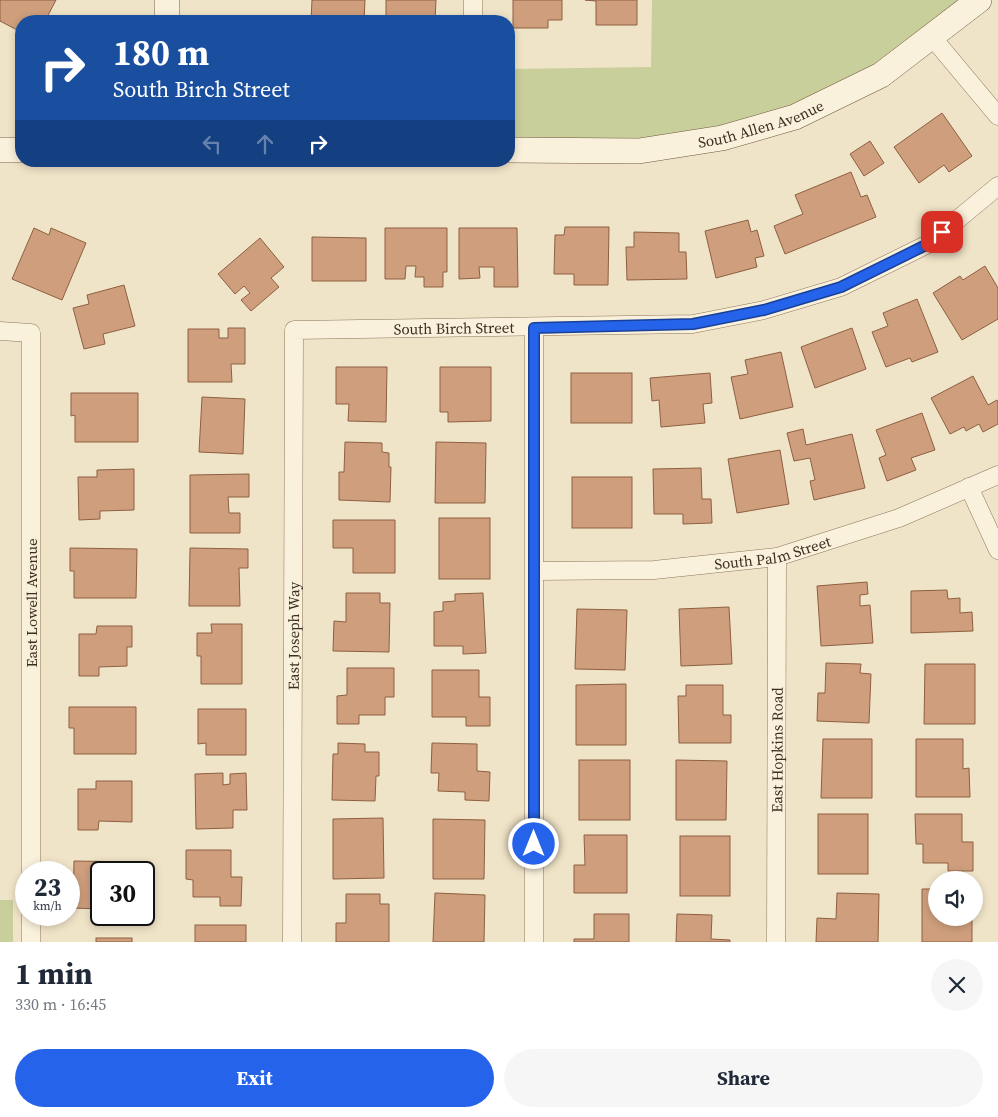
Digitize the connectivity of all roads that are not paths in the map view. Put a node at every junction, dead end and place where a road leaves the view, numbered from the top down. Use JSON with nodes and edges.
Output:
{"nodes":[{"id":1,"x":167,"y":0,"type":"edge"},
{"id":2,"x":473,"y":0,"type":"edge"},
{"id":3,"x":979,"y":0,"type":"edge"},
{"id":4,"x":167,"y":15,"type":"edge"},
{"id":5,"x":473,"y":15,"type":"edge"},
{"id":6,"x":932,"y":37,"type":"junction"},
{"id":7,"x":998,"y":116,"type":"edge"},
{"id":8,"x":0,"y":150,"type":"edge"},
{"id":9,"x":15,"y":150,"type":"edge"},
{"id":10,"x":515,"y":150,"type":"edge"},
{"id":11,"x":998,"y":186,"type":"edge"},
{"id":12,"x":534,"y":328,"type":"junction"},
{"id":13,"x":294,"y":330,"type":"joint"},
{"id":14,"x":0,"y":331,"type":"edge"},
{"id":15,"x":998,"y":475,"type":"edge"},
{"id":16,"x":969,"y":487,"type":"junction"},
{"id":17,"x":998,"y":550,"type":"edge"},
{"id":18,"x":777,"y":557,"type":"junction"},
{"id":19,"x":535,"y":571,"type":"junction"},
{"id":20,"x":31,"y":861,"type":"edge"},
{"id":21,"x":31,"y":926,"type":"edge"},
{"id":22,"x":31,"y":942,"type":"edge"},
{"id":23,"x":292,"y":942,"type":"edge"},
{"id":24,"x":534,"y":942,"type":"edge"},
{"id":25,"x":776,"y":942,"type":"edge"}],
"edges":[{"from":1,"to":4,"type":"street"},
{"from":2,"to":5,"type":"street"},
{"from":3,"to":6,"type":"street","name":"South Allen Avenue"},
{"from":6,"to":7,"type":"street"},
{"from":6,"to":10,"type":"street","name":"South Allen Avenue"},
{"from":8,"to":9,"type":"street"},
{"from":11,"to":12,"type":"street","name":"South Birch Street"},
{"from":12,"to":13,"type":"street","name":"South Birch Street"},
{"from":12,"to":19,"type":"street"},
{"from":13,"to":23,"type":"street","name":"East Joseph Way"},
{"from":14,"to":20,"type":"street","name":"East Lowell Avenue"},
{"from":15,"to":16,"type":"street","name":"South Palm Street"},
{"from":16,"to":17,"type":"street"},
{"from":16,"to":18,"type":"street","name":"South Palm Street"},
{"from":18,"to":19,"type":"street","name":"South Palm Street"},
{"from":18,"to":25,"type":"street","name":"East Hopkins Road"},
{"from":19,"to":24,"type":"street"},
{"from":21,"to":22,"type":"street"}]}
